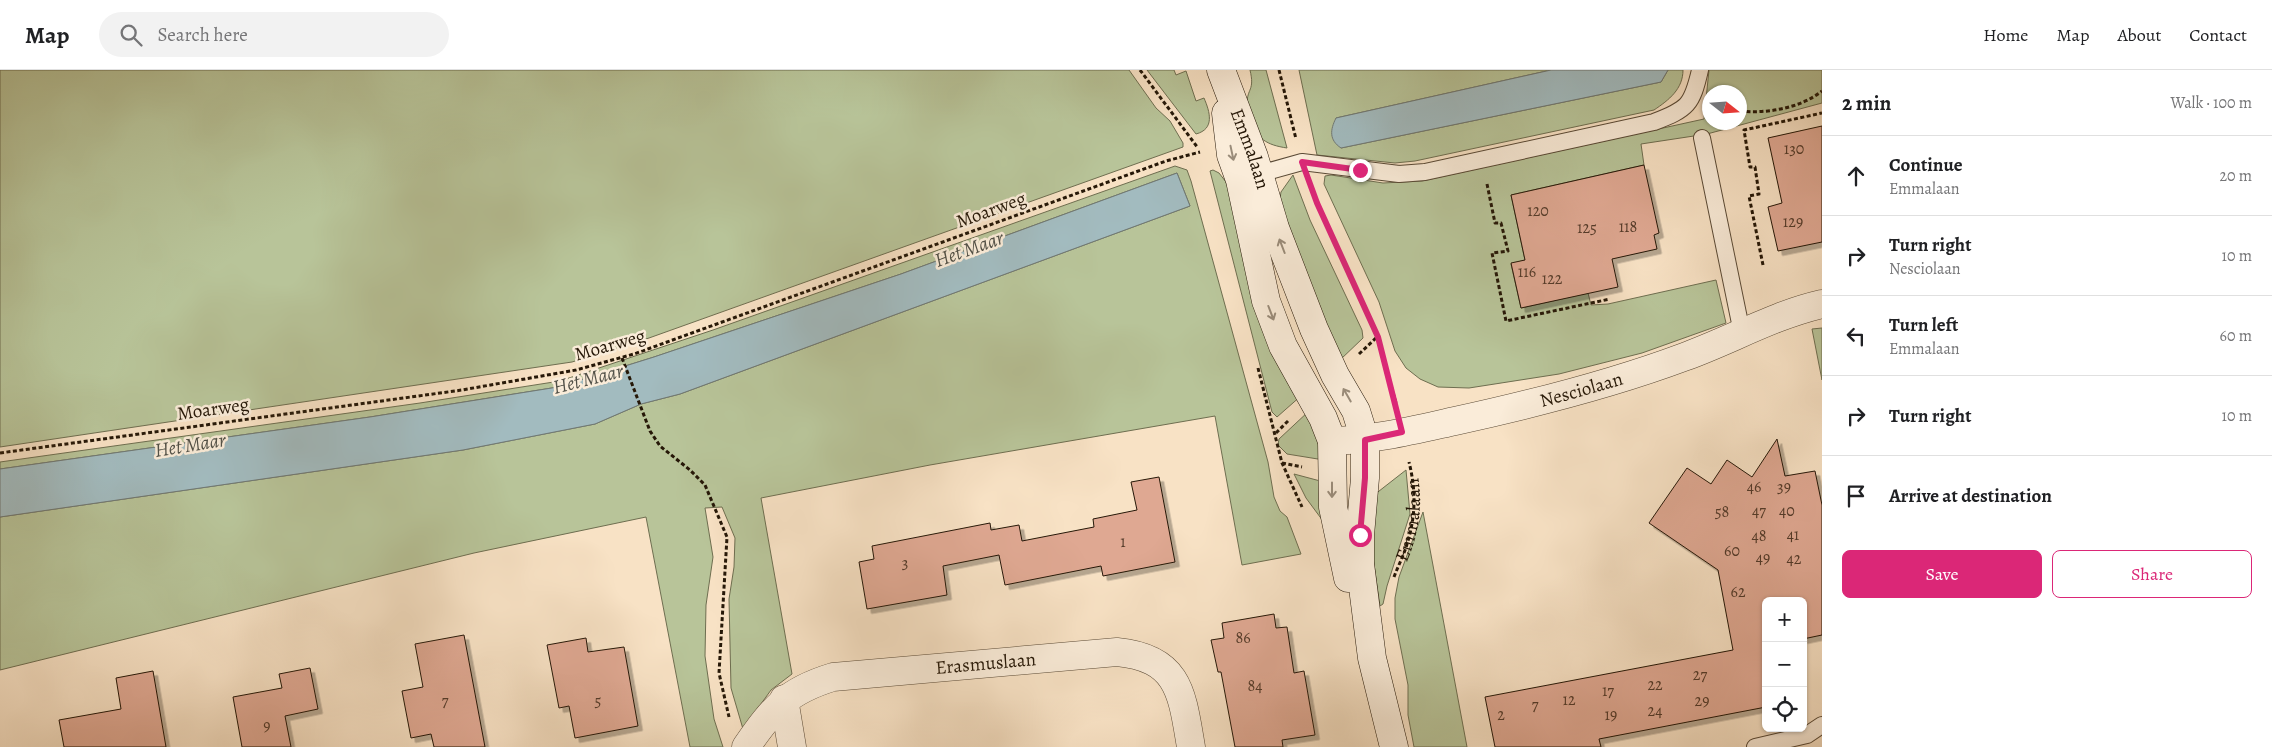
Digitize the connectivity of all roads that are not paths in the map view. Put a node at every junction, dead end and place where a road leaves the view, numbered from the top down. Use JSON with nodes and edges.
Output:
{"nodes":[{"id":1,"x":1221,"y":70,"type":"edge"},
{"id":2,"x":1700,"y":70,"type":"edge"},
{"id":3,"x":1702,"y":138,"type":"dead end"},
{"id":4,"x":1250,"y":177,"type":"junction"},
{"id":5,"x":1822,"y":304,"type":"edge"},
{"id":6,"x":1742,"y":333,"type":"junction"},
{"id":7,"x":1365,"y":440,"type":"junction"},
{"id":8,"x":1332,"y":441,"type":"junction"},
{"id":9,"x":1372,"y":658,"type":"junction"},
{"id":10,"x":784,"y":699,"type":"junction"},
{"id":11,"x":1822,"y":725,"type":"edge"},
{"id":12,"x":738,"y":736,"type":"edge"},
{"id":13,"x":792,"y":747,"type":"edge"},
{"id":14,"x":1191,"y":747,"type":"edge"},
{"id":15,"x":1394,"y":747,"type":"edge"},
{"id":16,"x":1755,"y":747,"type":"edge"}],
"edges":[{"from":1,"to":4,"type":"main road","name":"Emmalaan"},
{"from":2,"to":4,"type":"lane"},
{"from":3,"to":6,"type":"lane"},
{"from":7,"to":4,"type":"main road","name":"Emmalaan","one_way":true},
{"from":4,"to":8,"type":"main road","name":"Emmalaan","one_way":true},
{"from":5,"to":6,"type":"main road","name":"Nesciolaan"},
{"from":6,"to":7,"type":"main road","name":"Nesciolaan"},
{"from":7,"to":8,"type":"main road","name":"Nesciolaan"},
{"from":7,"to":9,"type":"main road","name":"Emmalaan"},
{"from":8,"to":9,"type":"main road","name":"Emmalaan","one_way":true},
{"from":9,"to":15,"type":"main road","name":"Emmalaan"},
{"from":10,"to":12,"type":"main road","name":"Erasmuslaan"},
{"from":10,"to":13,"type":"main road"},
{"from":10,"to":14,"type":"main road","name":"Erasmuslaan"},
{"from":11,"to":16,"type":"lane"}]}
